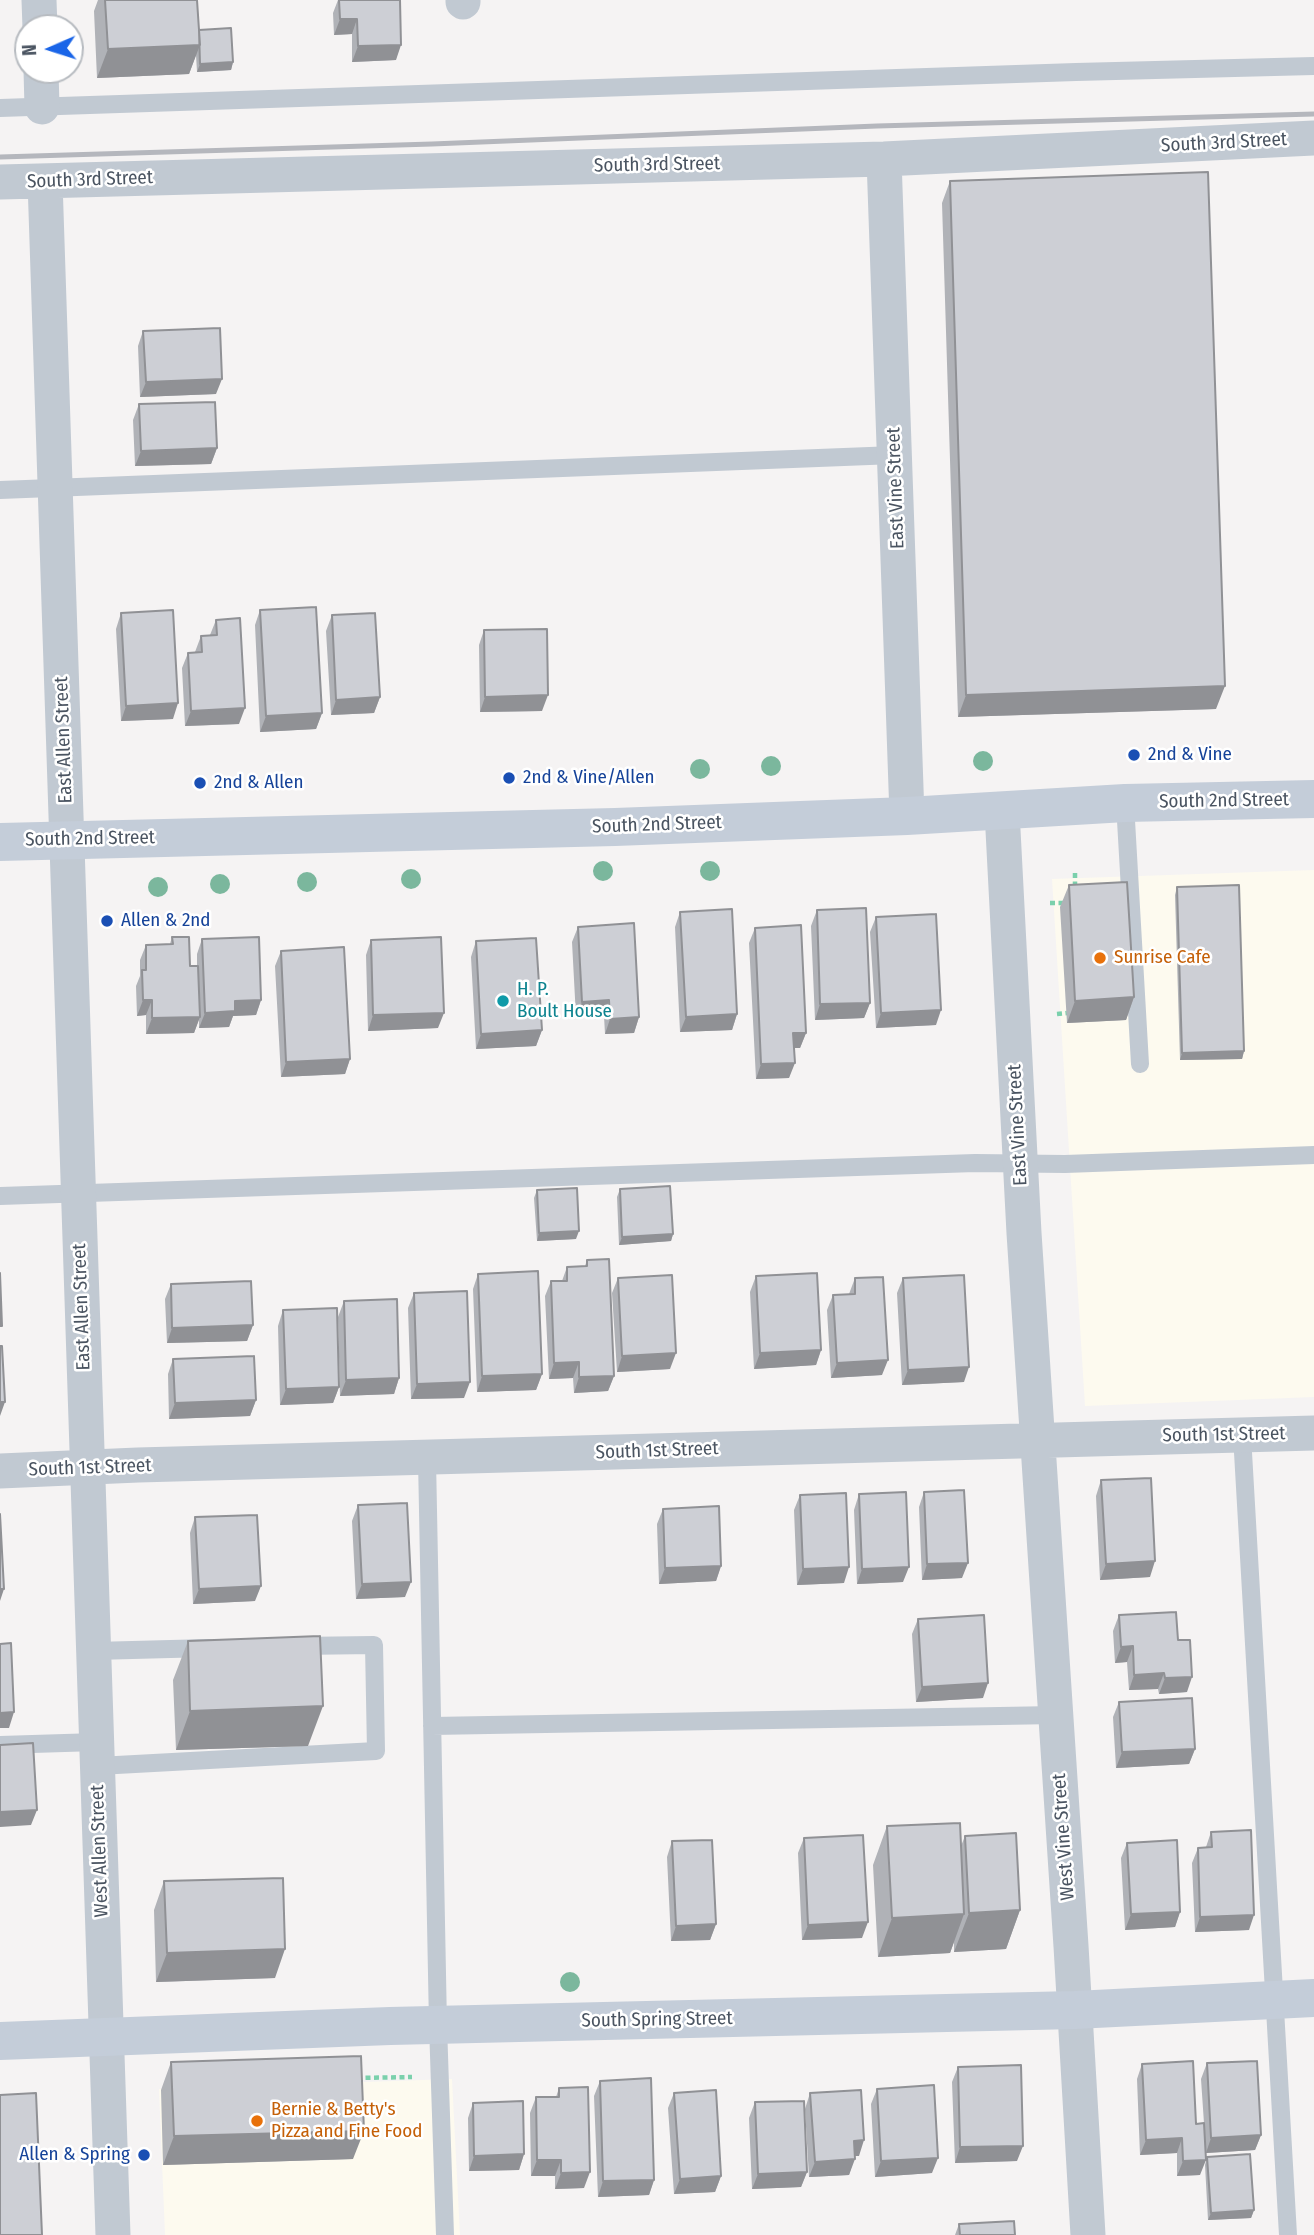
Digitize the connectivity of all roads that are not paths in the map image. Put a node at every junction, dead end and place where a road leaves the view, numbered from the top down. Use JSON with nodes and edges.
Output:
{"nodes":[{"id":1,"x":1314,"y":66,"type":"edge"},
{"id":2,"x":41,"y":84,"type":"edge"},
{"id":3,"x":42,"y":107,"type":"junction"},
{"id":4,"x":0,"y":108,"type":"edge"},
{"id":5,"x":1314,"y":138,"type":"edge"},
{"id":6,"x":884,"y":159,"type":"junction"},
{"id":7,"x":45,"y":181,"type":"junction"},
{"id":8,"x":0,"y":182,"type":"edge"},
{"id":9,"x":895,"y":455,"type":"junction"},
{"id":10,"x":57,"y":488,"type":"junction"},
{"id":11,"x":0,"y":490,"type":"edge"},
{"id":12,"x":1314,"y":799,"type":"edge"},
{"id":13,"x":1125,"y":803,"type":"junction"},
{"id":14,"x":1002,"y":811,"type":"junction"},
{"id":15,"x":907,"y":816,"type":"junction"},
{"id":16,"x":67,"y":839,"type":"junction"},
{"id":17,"x":0,"y":842,"type":"edge"},
{"id":18,"x":1140,"y":1064,"type":"dead end"},
{"id":19,"x":1314,"y":1155,"type":"edge"},
{"id":20,"x":1020,"y":1163,"type":"junction"},
{"id":21,"x":78,"y":1193,"type":"junction"},
{"id":22,"x":0,"y":1196,"type":"edge"},
{"id":23,"x":1314,"y":1433,"type":"edge"},
{"id":24,"x":1242,"y":1435,"type":"junction"},
{"id":25,"x":1037,"y":1440,"type":"junction"},
{"id":26,"x":427,"y":1459,"type":"junction"},
{"id":27,"x":87,"y":1467,"type":"junction"},
{"id":28,"x":0,"y":1471,"type":"edge"},
{"id":29,"x":285,"y":1646,"type":"edge"},
{"id":30,"x":221,"y":1647,"type":"edge"},
{"id":31,"x":94,"y":1651,"type":"junction"},
{"id":32,"x":1056,"y":1716,"type":"junction"},
{"id":33,"x":432,"y":1726,"type":"junction"},
{"id":34,"x":0,"y":1745,"type":"edge"},
{"id":35,"x":97,"y":1754,"type":"junction"},
{"id":36,"x":1314,"y":1998,"type":"edge"},
{"id":37,"x":1274,"y":2000,"type":"junction"},
{"id":38,"x":1075,"y":2010,"type":"junction"},
{"id":39,"x":438,"y":2025,"type":"junction"},
{"id":40,"x":106,"y":2037,"type":"junction"},
{"id":41,"x":0,"y":2041,"type":"edge"},
{"id":42,"x":113,"y":2235,"type":"edge"},
{"id":43,"x":445,"y":2235,"type":"edge"},
{"id":44,"x":1088,"y":2235,"type":"edge"},
{"id":45,"x":1289,"y":2235,"type":"edge"}],
"edges":[{"from":1,"to":3,"type":"lane"},
{"from":2,"to":3,"type":"street"},
{"from":3,"to":4,"type":"lane"},
{"from":5,"to":6,"type":"street","name":"South 3rd Street"},
{"from":6,"to":7,"type":"street","name":"South 3rd Street"},
{"from":6,"to":9,"type":"street","name":"East Vine Street"},
{"from":7,"to":8,"type":"street","name":"South 3rd Street"},
{"from":7,"to":10,"type":"street","name":"East Allen Street"},
{"from":9,"to":10,"type":"lane"},
{"from":9,"to":15,"type":"street","name":"East Vine Street"},
{"from":10,"to":11,"type":"lane"},
{"from":10,"to":16,"type":"street","name":"East Allen Street"},
{"from":12,"to":13,"type":"street","name":"South 2nd Street"},
{"from":13,"to":14,"type":"street","name":"South 2nd Street"},
{"from":13,"to":18,"type":"lane"},
{"from":14,"to":15,"type":"street","name":"South 2nd Street"},
{"from":14,"to":20,"type":"street","name":"East Vine Street"},
{"from":15,"to":16,"type":"street","name":"South 2nd Street"},
{"from":16,"to":17,"type":"street","name":"South 2nd Street"},
{"from":16,"to":21,"type":"street","name":"East Allen Street"},
{"from":19,"to":20,"type":"lane"},
{"from":20,"to":21,"type":"lane"},
{"from":20,"to":25,"type":"street","name":"East Vine Street"},
{"from":21,"to":22,"type":"lane"},
{"from":21,"to":27,"type":"street","name":"East Allen Street"},
{"from":23,"to":24,"type":"street","name":"South 1st Street"},
{"from":24,"to":25,"type":"street","name":"South 1st Street"},
{"from":24,"to":37,"type":"lane"},
{"from":25,"to":26,"type":"street","name":"South 1st Street"},
{"from":25,"to":32,"type":"street","name":"West Vine Street"},
{"from":26,"to":27,"type":"street","name":"South 1st Street"},
{"from":26,"to":33,"type":"lane"},
{"from":27,"to":28,"type":"street","name":"South 1st Street"},
{"from":27,"to":31,"type":"street","name":"West Allen Street"},
{"from":29,"to":35,"type":"lane"},
{"from":30,"to":31,"type":"lane"},
{"from":31,"to":35,"type":"street","name":"West Allen Street"},
{"from":32,"to":33,"type":"lane"},
{"from":32,"to":38,"type":"street","name":"West Vine Street"},
{"from":33,"to":39,"type":"lane"},
{"from":34,"to":35,"type":"lane"},
{"from":35,"to":40,"type":"street","name":"West Allen Street"},
{"from":36,"to":37,"type":"street","name":"South Spring Street"},
{"from":37,"to":38,"type":"street","name":"South Spring Street"},
{"from":37,"to":45,"type":"lane"},
{"from":38,"to":39,"type":"street","name":"South Spring Street"},
{"from":38,"to":44,"type":"street","name":"West Vine Street"},
{"from":39,"to":40,"type":"street","name":"South Spring Street"},
{"from":39,"to":43,"type":"lane"},
{"from":40,"to":41,"type":"street","name":"South Spring Street"},
{"from":40,"to":42,"type":"street","name":"West Allen Street"}]}
